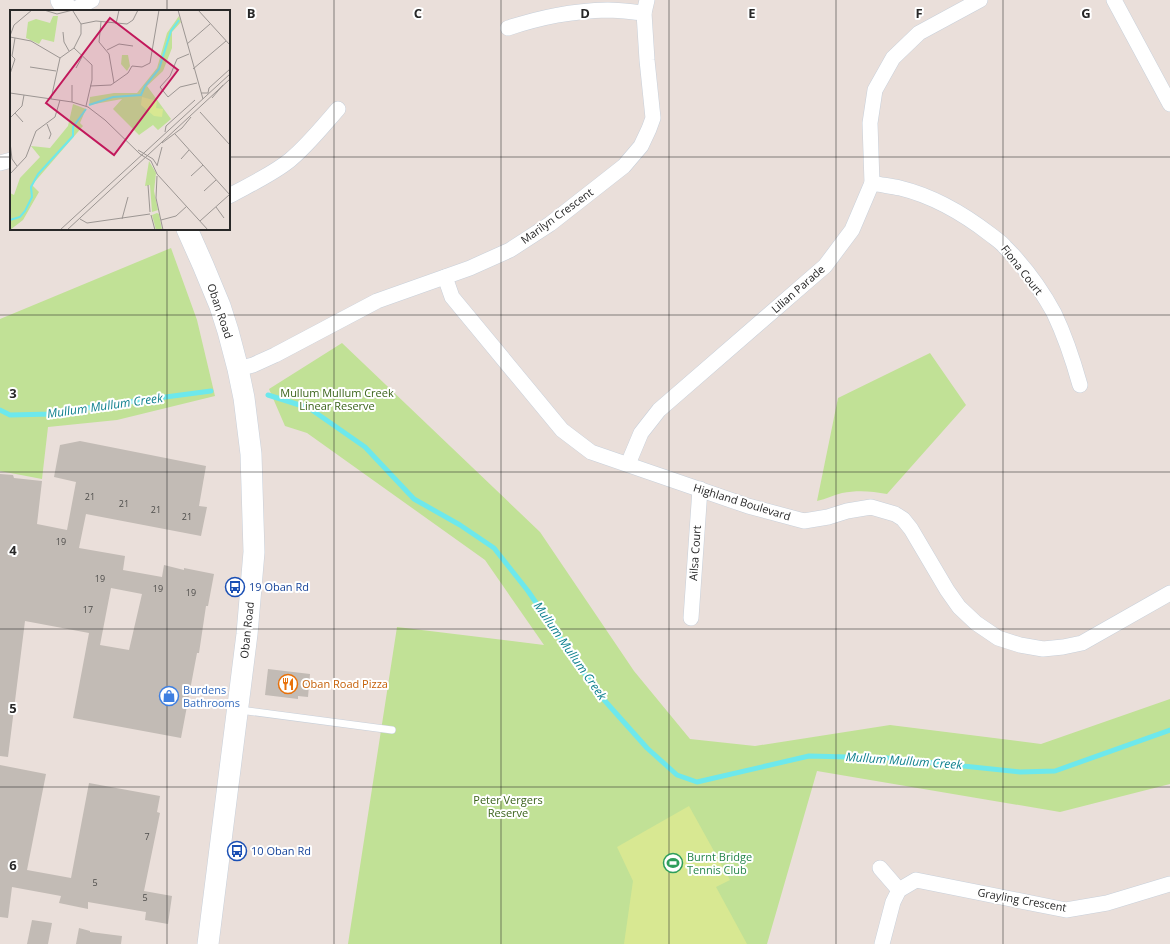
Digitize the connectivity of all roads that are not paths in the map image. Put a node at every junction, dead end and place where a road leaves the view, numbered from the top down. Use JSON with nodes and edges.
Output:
{"nodes":[{"id":1,"x":62,"y":0,"type":"edge"},
{"id":2,"x":92,"y":0,"type":"edge"},
{"id":3,"x":980,"y":0,"type":"edge"},
{"id":4,"x":1114,"y":0,"type":"edge"},
{"id":5,"x":646,"y":6,"type":"edge"},
{"id":6,"x":67,"y":10,"type":"edge"},
{"id":7,"x":74,"y":10,"type":"edge"},
{"id":8,"x":508,"y":28,"type":"dead end"},
{"id":9,"x":1165,"y":86,"type":"edge"},
{"id":10,"x":1170,"y":104,"type":"edge"},
{"id":11,"x":338,"y":109,"type":"dead end"},
{"id":12,"x":10,"y":160,"type":"edge"},
{"id":13,"x":0,"y":163,"type":"edge"},
{"id":14,"x":872,"y":183,"type":"junction"},
{"id":15,"x":230,"y":195,"type":"edge"},
{"id":16,"x":187,"y":230,"type":"edge"},
{"id":17,"x":445,"y":277,"type":"junction"},
{"id":18,"x":238,"y":369,"type":"junction"},
{"id":19,"x":1080,"y":385,"type":"dead end"},
{"id":20,"x":628,"y":464,"type":"junction"},
{"id":21,"x":700,"y":489,"type":"junction"},
{"id":22,"x":1170,"y":593,"type":"edge"},
{"id":23,"x":691,"y":618,"type":"dead end"},
{"id":24,"x":238,"y":710,"type":"junction"},
{"id":25,"x":392,"y":730,"type":"dead end"},
{"id":26,"x":880,"y":868,"type":"dead end"},
{"id":27,"x":1170,"y":884,"type":"edge"},
{"id":28,"x":899,"y":890,"type":"junction"},
{"id":29,"x":208,"y":944,"type":"edge"},
{"id":30,"x":882,"y":944,"type":"edge"}],
"edges":[{"from":1,"to":6,"type":"main road"},
{"from":2,"to":7,"type":"street"},
{"from":3,"to":14,"type":"street","name":"Lilian Parade"},
{"from":4,"to":9,"type":"street"},
{"from":5,"to":8,"type":"street"},
{"from":5,"to":17,"type":"street","name":"Marilyn Crescent"},
{"from":9,"to":10,"type":"street"},
{"from":11,"to":15,"type":"street"},
{"from":12,"to":13,"type":"street"},
{"from":14,"to":19,"type":"street","name":"Fiona Court"},
{"from":14,"to":20,"type":"street","name":"Lilian Parade"},
{"from":16,"to":18,"type":"main road","name":"Oban Road"},
{"from":17,"to":18,"type":"street","name":"Marilyn Crescent"},
{"from":17,"to":20,"type":"street","name":"Highland Boulevard"},
{"from":18,"to":24,"type":"main road","name":"Oban Road"},
{"from":20,"to":21,"type":"street","name":"Highland Boulevard"},
{"from":21,"to":22,"type":"street","name":"Highland Boulevard"},
{"from":21,"to":23,"type":"street","name":"Ailsa Court"},
{"from":24,"to":25,"type":"lane"},
{"from":24,"to":29,"type":"main road","name":"Oban Road"},
{"from":26,"to":28,"type":"street"},
{"from":27,"to":28,"type":"street","name":"Grayling Crescent"},
{"from":28,"to":30,"type":"street"}]}
